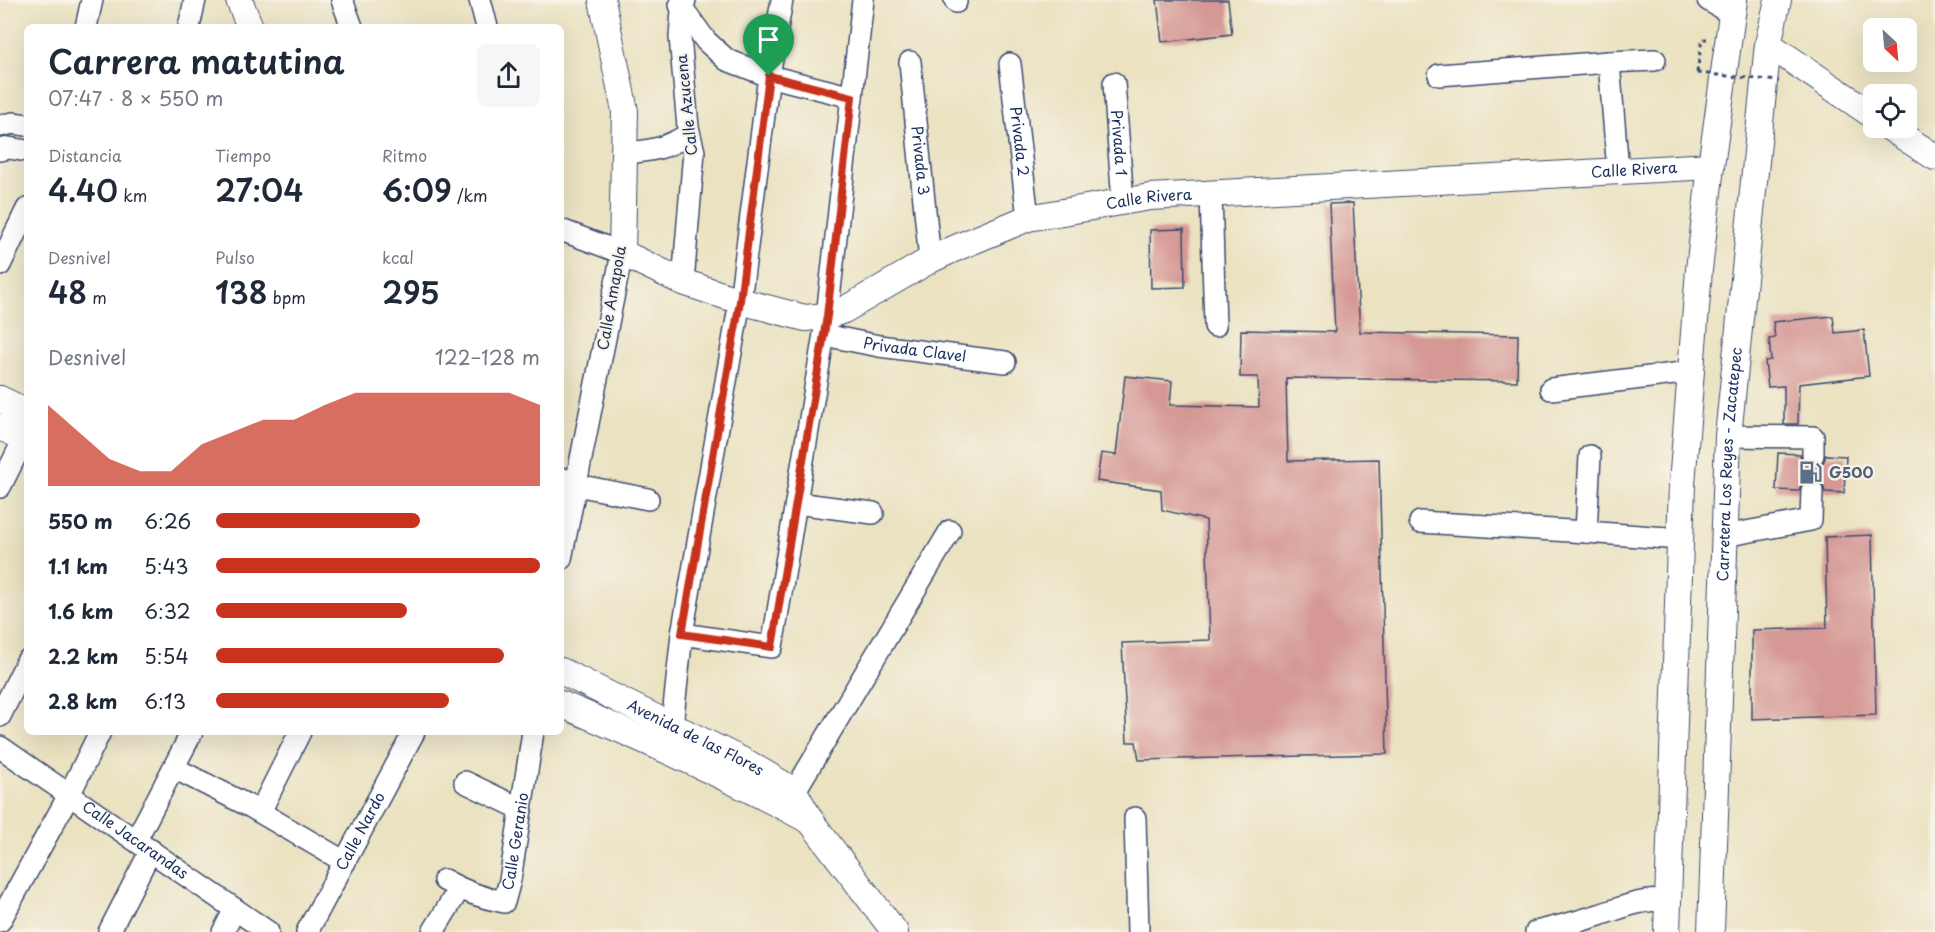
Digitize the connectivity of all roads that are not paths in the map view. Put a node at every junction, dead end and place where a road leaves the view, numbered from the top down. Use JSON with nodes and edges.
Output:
{"nodes":[{"id":1,"x":92,"y":0,"type":"edge"},
{"id":2,"x":195,"y":0,"type":"edge"},
{"id":3,"x":239,"y":0,"type":"edge"},
{"id":4,"x":342,"y":0,"type":"edge"},
{"id":5,"x":480,"y":0,"type":"edge"},
{"id":6,"x":602,"y":0,"type":"edge"},
{"id":7,"x":782,"y":0,"type":"edge"},
{"id":8,"x":863,"y":0,"type":"edge"},
{"id":9,"x":1708,"y":0,"type":"edge"},
{"id":10,"x":1778,"y":0,"type":"edge"},
{"id":11,"x":682,"y":3,"type":"edge"},
{"id":12,"x":1732,"y":7,"type":"edge"},
{"id":13,"x":87,"y":24,"type":"edge"},
{"id":14,"x":190,"y":24,"type":"edge"},
{"id":15,"x":249,"y":24,"type":"edge"},
{"id":16,"x":351,"y":24,"type":"edge"},
{"id":17,"x":486,"y":24,"type":"edge"},
{"id":18,"x":1768,"y":44,"type":"junction"},
{"id":19,"x":1655,"y":60,"type":"dead end"},
{"id":20,"x":910,"y":62,"type":"dead end"},
{"id":21,"x":1609,"y":62,"type":"junction"},
{"id":22,"x":1010,"y":64,"type":"dead end"},
{"id":23,"x":1439,"y":75,"type":"dead end"},
{"id":24,"x":769,"y":76,"type":"junction"},
{"id":25,"x":1114,"y":82,"type":"dead end"},
{"id":26,"x":852,"y":97,"type":"junction"},
{"id":27,"x":1863,"y":109,"type":"edge"},
{"id":28,"x":24,"y":125,"type":"edge"},
{"id":29,"x":0,"y":126,"type":"edge"},
{"id":30,"x":689,"y":134,"type":"junction"},
{"id":31,"x":1905,"y":138,"type":"edge"},
{"id":32,"x":0,"y":150,"type":"edge"},
{"id":33,"x":24,"y":150,"type":"edge"},
{"id":34,"x":624,"y":153,"type":"junction"},
{"id":35,"x":1935,"y":158,"type":"edge"},
{"id":36,"x":1711,"y":166,"type":"junction"},
{"id":37,"x":1618,"y":171,"type":"junction"},
{"id":38,"x":1211,"y":194,"type":"junction"},
{"id":39,"x":1124,"y":202,"type":"junction"},
{"id":40,"x":24,"y":215,"type":"edge"},
{"id":41,"x":1028,"y":218,"type":"junction"},
{"id":42,"x":564,"y":232,"type":"edge"},
{"id":43,"x":622,"y":253,"type":"junction"},
{"id":44,"x":930,"y":260,"type":"junction"},
{"id":45,"x":0,"y":265,"type":"edge"},
{"id":46,"x":682,"y":282,"type":"junction"},
{"id":47,"x":740,"y":301,"type":"junction"},
{"id":48,"x":826,"y":326,"type":"junction"},
{"id":49,"x":1215,"y":326,"type":"dead end"},
{"id":50,"x":1005,"y":362,"type":"dead end"},
{"id":51,"x":1691,"y":372,"type":"junction"},
{"id":52,"x":1551,"y":389,"type":"dead end"},
{"id":53,"x":0,"y":399,"type":"edge"},
{"id":54,"x":24,"y":411,"type":"edge"},
{"id":55,"x":0,"y":427,"type":"edge"},
{"id":56,"x":24,"y":436,"type":"edge"},
{"id":57,"x":1728,"y":436,"type":"junction"},
{"id":58,"x":24,"y":441,"type":"edge"},
{"id":59,"x":1813,"y":455,"type":"tunnel mouth"},
{"id":60,"x":1590,"y":456,"type":"dead end"},
{"id":61,"x":568,"y":481,"type":"edge"},
{"id":62,"x":0,"y":488,"type":"edge"},
{"id":63,"x":1812,"y":491,"type":"tunnel mouth"},
{"id":64,"x":648,"y":499,"type":"dead end"},
{"id":65,"x":796,"y":503,"type":"junction"},
{"id":66,"x":873,"y":513,"type":"dead end"},
{"id":67,"x":1420,"y":522,"type":"dead end"},
{"id":68,"x":564,"y":526,"type":"edge"},
{"id":69,"x":950,"y":531,"type":"dead end"},
{"id":70,"x":1586,"y":532,"type":"junction"},
{"id":71,"x":1724,"y":536,"type":"junction"},
{"id":72,"x":1680,"y":539,"type":"junction"},
{"id":73,"x":682,"y":634,"type":"junction"},
{"id":74,"x":24,"y":667,"type":"edge"},
{"id":75,"x":564,"y":672,"type":"edge"},
{"id":76,"x":564,"y":705,"type":"edge"},
{"id":77,"x":633,"y":706,"type":"junction"},
{"id":78,"x":0,"y":716,"type":"edge"},
{"id":79,"x":672,"y":726,"type":"junction"},
{"id":80,"x":620,"y":729,"type":"junction"},
{"id":81,"x":99,"y":735,"type":"edge"},
{"id":82,"x":190,"y":735,"type":"edge"},
{"id":83,"x":298,"y":735,"type":"edge"},
{"id":84,"x":412,"y":735,"type":"edge"},
{"id":85,"x":533,"y":735,"type":"edge"},
{"id":86,"x":0,"y":747,"type":"edge"},
{"id":87,"x":174,"y":768,"type":"junction"},
{"id":88,"x":465,"y":782,"type":"dead end"},
{"id":89,"x":69,"y":795,"type":"junction"},
{"id":90,"x":789,"y":799,"type":"junction"},
{"id":91,"x":521,"y":809,"type":"junction"},
{"id":92,"x":260,"y":812,"type":"junction"},
{"id":93,"x":1135,"y":818,"type":"dead end"},
{"id":94,"x":143,"y":845,"type":"junction"},
{"id":95,"x":345,"y":862,"type":"junction"},
{"id":96,"x":1667,"y":900,"type":"junction"},
{"id":97,"x":235,"y":909,"type":"junction"},
{"id":98,"x":0,"y":921,"type":"edge"},
{"id":99,"x":109,"y":932,"type":"edge"},
{"id":100,"x":223,"y":932,"type":"edge"},
{"id":101,"x":268,"y":932,"type":"edge"},
{"id":102,"x":307,"y":932,"type":"edge"},
{"id":103,"x":433,"y":932,"type":"edge"},
{"id":104,"x":895,"y":932,"type":"edge"},
{"id":105,"x":1138,"y":932,"type":"edge"},
{"id":106,"x":1536,"y":932,"type":"edge"},
{"id":107,"x":1667,"y":932,"type":"edge"},
{"id":108,"x":1711,"y":932,"type":"edge"}],
"edges":[{"from":1,"to":13,"type":"street"},
{"from":2,"to":14,"type":"street"},
{"from":3,"to":15,"type":"main road"},
{"from":4,"to":16,"type":"street"},
{"from":5,"to":17,"type":"street"},
{"from":6,"to":34,"type":"main road","name":"Calle Amapola"},
{"from":7,"to":24,"type":"street"},
{"from":8,"to":26,"type":"street"},
{"from":9,"to":12,"type":"street"},
{"from":10,"to":18,"type":"main road","name":"Carretera Los Reyes - Zacatepec"},
{"from":11,"to":24,"type":"street"},
{"from":11,"to":30,"type":"street","name":"Calle Azucena"},
{"from":12,"to":36,"type":"main road"},
{"from":18,"to":27,"type":"main road"},
{"from":18,"to":57,"type":"main road","name":"Carretera Los Reyes - Zacatepec"},
{"from":19,"to":21,"type":"street"},
{"from":20,"to":44,"type":"street","name":"Privada 3"},
{"from":21,"to":23,"type":"street"},
{"from":21,"to":37,"type":"street"},
{"from":22,"to":41,"type":"street","name":"Privada 2"},
{"from":24,"to":26,"type":"street"},
{"from":24,"to":47,"type":"street"},
{"from":25,"to":39,"type":"street","name":"Privada 1"},
{"from":26,"to":48,"type":"street"},
{"from":28,"to":29,"type":"street"},
{"from":30,"to":34,"type":"street"},
{"from":30,"to":46,"type":"street","name":"Calle Azucena"},
{"from":31,"to":35,"type":"main road"},
{"from":32,"to":33,"type":"street"},
{"from":34,"to":43,"type":"main road","name":"Calle Amapola"},
{"from":36,"to":37,"type":"main road","name":"Calle Rivera"},
{"from":36,"to":51,"type":"main road"},
{"from":37,"to":38,"type":"main road","name":"Calle Rivera"},
{"from":38,"to":39,"type":"main road","name":"Calle Rivera"},
{"from":38,"to":49,"type":"street"},
{"from":39,"to":41,"type":"main road","name":"Calle Rivera"},
{"from":40,"to":45,"type":"street"},
{"from":41,"to":44,"type":"main road","name":"Calle Rivera"},
{"from":42,"to":43,"type":"street"},
{"from":43,"to":46,"type":"main road","name":"Calle Rivera"},
{"from":43,"to":61,"type":"street","name":"Calle Amapola"},
{"from":44,"to":48,"type":"main road","name":"Calle Rivera"},
{"from":46,"to":47,"type":"main road","name":"Calle Rivera"},
{"from":47,"to":48,"type":"main road","name":"Calle Rivera"},
{"from":47,"to":73,"type":"street"},
{"from":48,"to":50,"type":"street","name":"Privada Clavel"},
{"from":48,"to":65,"type":"street"},
{"from":51,"to":52,"type":"street"},
{"from":51,"to":72,"type":"main road"},
{"from":53,"to":54,"type":"main road"},
{"from":55,"to":56,"type":"main road"},
{"from":57,"to":59,"type":"street"},
{"from":57,"to":71,"type":"main road","name":"Carretera Los Reyes - Zacatepec"},
{"from":58,"to":62,"type":"street"},
{"from":60,"to":70,"type":"street"},
{"from":61,"to":64,"type":"street"},
{"from":61,"to":68,"type":"street","name":"Calle Amapola"},
{"from":63,"to":71,"type":"street"},
{"from":65,"to":66,"type":"street"},
{"from":65,"to":73,"type":"street"},
{"from":67,"to":70,"type":"street"},
{"from":69,"to":90,"type":"street"},
{"from":70,"to":72,"type":"street"},
{"from":71,"to":108,"type":"main road","name":"Carretera Los Reyes - Zacatepec"},
{"from":72,"to":96,"type":"main road"},
{"from":73,"to":79,"type":"street"},
{"from":74,"to":78,"type":"street"},
{"from":75,"to":77,"type":"main road","name":"Avenida de las Flores"},
{"from":76,"to":80,"type":"main road","name":"Avenida de las Flores"},
{"from":77,"to":79,"type":"main road","name":"Avenida de las Flores"},
{"from":77,"to":80,"type":"street"},
{"from":79,"to":90,"type":"main road","name":"Avenida de las Flores"},
{"from":80,"to":90,"type":"main road","name":"Avenida de las Flores"},
{"from":81,"to":89,"type":"street"},
{"from":82,"to":87,"type":"street"},
{"from":83,"to":92,"type":"street"},
{"from":84,"to":95,"type":"street","name":"Calle Nardo"},
{"from":85,"to":91,"type":"street","name":"Calle Geranio"},
{"from":86,"to":89,"type":"street","name":"Calle Jacarandas"},
{"from":87,"to":92,"type":"street"},
{"from":87,"to":94,"type":"street"},
{"from":88,"to":91,"type":"street"},
{"from":89,"to":94,"type":"street","name":"Calle Jacarandas"},
{"from":89,"to":98,"type":"street"},
{"from":90,"to":104,"type":"main road","name":"Avenida de las Flores"},
{"from":91,"to":103,"type":"street","name":"Calle Geranio"},
{"from":92,"to":95,"type":"street"},
{"from":93,"to":105,"type":"street"},
{"from":94,"to":97,"type":"street","name":"Calle Jacarandas"},
{"from":94,"to":99,"type":"street"},
{"from":95,"to":102,"type":"street","name":"Calle Nardo"},
{"from":96,"to":106,"type":"street"},
{"from":96,"to":107,"type":"main road"},
{"from":97,"to":100,"type":"street"},
{"from":97,"to":101,"type":"street","name":"Calle Jacarandas"}]}
